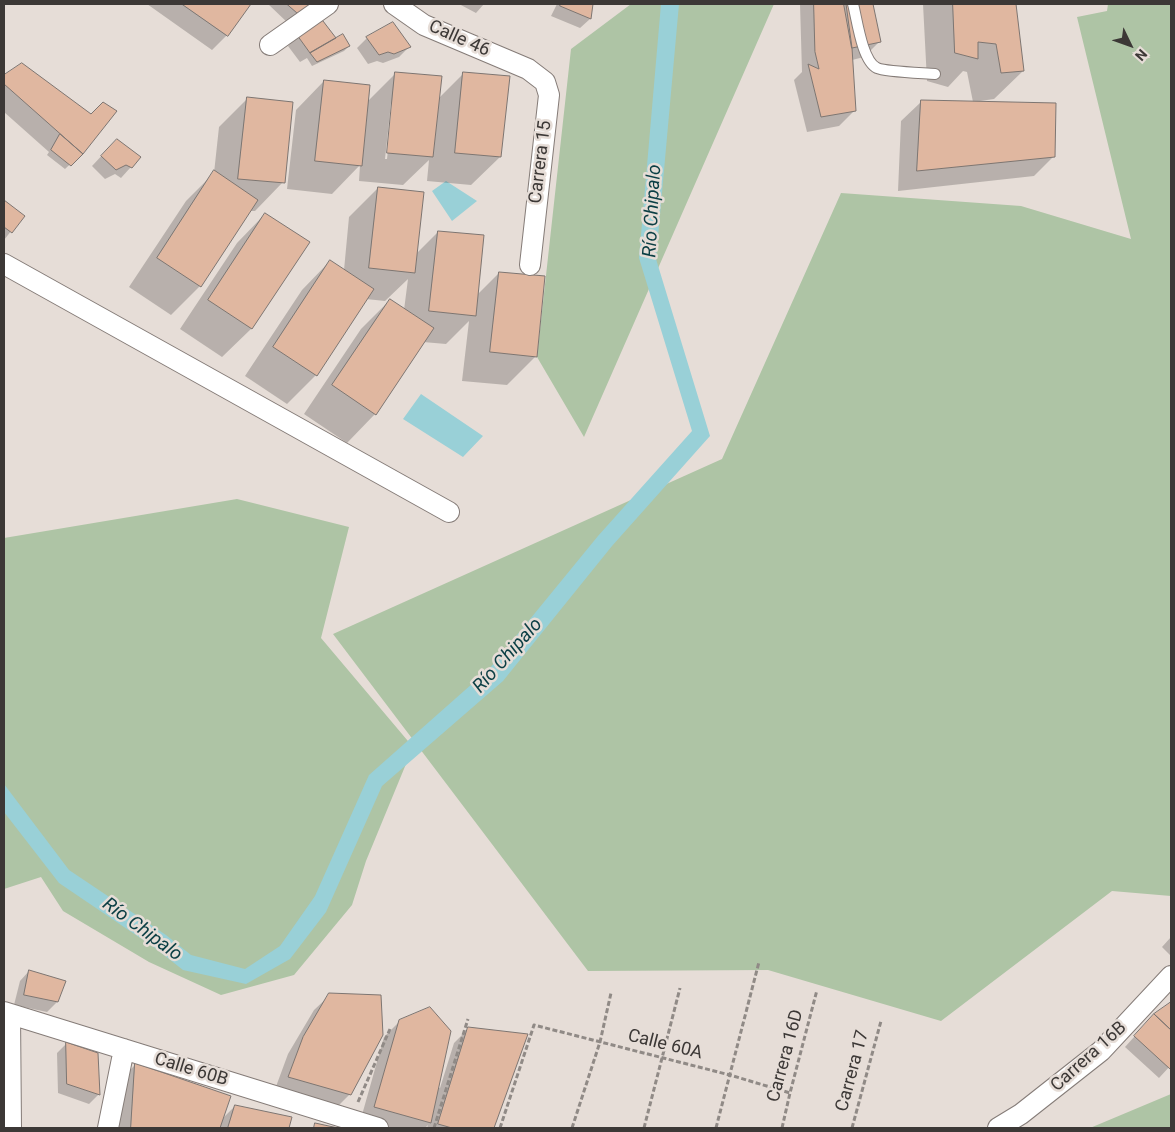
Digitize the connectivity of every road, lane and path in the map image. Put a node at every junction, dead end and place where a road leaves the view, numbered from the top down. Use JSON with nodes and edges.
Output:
{"nodes":[{"id":1,"x":328,"y":4,"type":"edge"},
{"id":2,"x":394,"y":4,"type":"edge"},
{"id":3,"x":853,"y":4,"type":"edge"},
{"id":4,"x":270,"y":45,"type":"dead end"},
{"id":5,"x":528,"y":69,"type":"joint"},
{"id":6,"x":935,"y":74,"type":"dead end"},
{"id":7,"x":4,"y":264,"type":"edge"},
{"id":8,"x":530,"y":265,"type":"dead end"},
{"id":9,"x":449,"y":512,"type":"dead end"},
{"id":10,"x":759,"y":962,"type":"dead end"},
{"id":11,"x":1171,"y":976,"type":"edge"},
{"id":12,"x":680,"y":988,"type":"dead end"},
{"id":13,"x":817,"y":990,"type":"dead end"},
{"id":14,"x":611,"y":993,"type":"dead end"},
{"id":15,"x":7,"y":1013,"type":"edge"},
{"id":16,"x":468,"y":1019,"type":"dead end"},
{"id":17,"x":881,"y":1021,"type":"dead end"},
{"id":18,"x":390,"y":1030,"type":"dead end"},
{"id":19,"x":600,"y":1042,"type":"junction"},
{"id":20,"x":124,"y":1049,"type":"junction"},
{"id":21,"x":663,"y":1058,"type":"junction"},
{"id":22,"x":730,"y":1075,"type":"junction"},
{"id":23,"x":790,"y":1093,"type":"junction"},
{"id":24,"x":350,"y":1120,"type":"junction"},
{"id":25,"x":11,"y":1128,"type":"edge"},
{"id":26,"x":108,"y":1128,"type":"edge"},
{"id":27,"x":378,"y":1128,"type":"edge"},
{"id":28,"x":434,"y":1128,"type":"edge"},
{"id":29,"x":500,"y":1128,"type":"edge"},
{"id":30,"x":572,"y":1128,"type":"edge"},
{"id":31,"x":644,"y":1128,"type":"edge"},
{"id":32,"x":716,"y":1128,"type":"edge"},
{"id":33,"x":782,"y":1128,"type":"edge"},
{"id":34,"x":852,"y":1128,"type":"edge"},
{"id":35,"x":998,"y":1128,"type":"edge"}],
"edges":[{"from":1,"to":4,"type":"street"},
{"from":2,"to":5,"type":"street","name":"Calle 46"},
{"from":3,"to":6,"type":"lane"},
{"from":5,"to":8,"type":"street","name":"Carrera 15"},
{"from":7,"to":9,"type":"street"},
{"from":10,"to":22,"type":"path"},
{"from":11,"to":35,"type":"street","name":"Carrera 16B"},
{"from":12,"to":21,"type":"path"},
{"from":13,"to":23,"type":"path","name":"Carrera 16D"},
{"from":14,"to":19,"type":"path"},
{"from":15,"to":20,"type":"street","name":"Calle 60B"},
{"from":15,"to":25,"type":"street"},
{"from":16,"to":28,"type":"path"},
{"from":17,"to":34,"type":"path","name":"Carrera 17"},
{"from":18,"to":24,"type":"path"},
{"from":19,"to":21,"type":"path","name":"Calle 60A"},
{"from":19,"to":29,"type":"path","name":"Calle 60A"},
{"from":19,"to":30,"type":"path"},
{"from":20,"to":24,"type":"street","name":"Calle 60B"},
{"from":20,"to":26,"type":"street"},
{"from":21,"to":22,"type":"path","name":"Calle 60A"},
{"from":21,"to":31,"type":"path"},
{"from":22,"to":23,"type":"path","name":"Calle 60A"},
{"from":22,"to":32,"type":"path"},
{"from":23,"to":33,"type":"path","name":"Carrera 16D"},
{"from":24,"to":27,"type":"street","name":"Calle 60B"}]}
